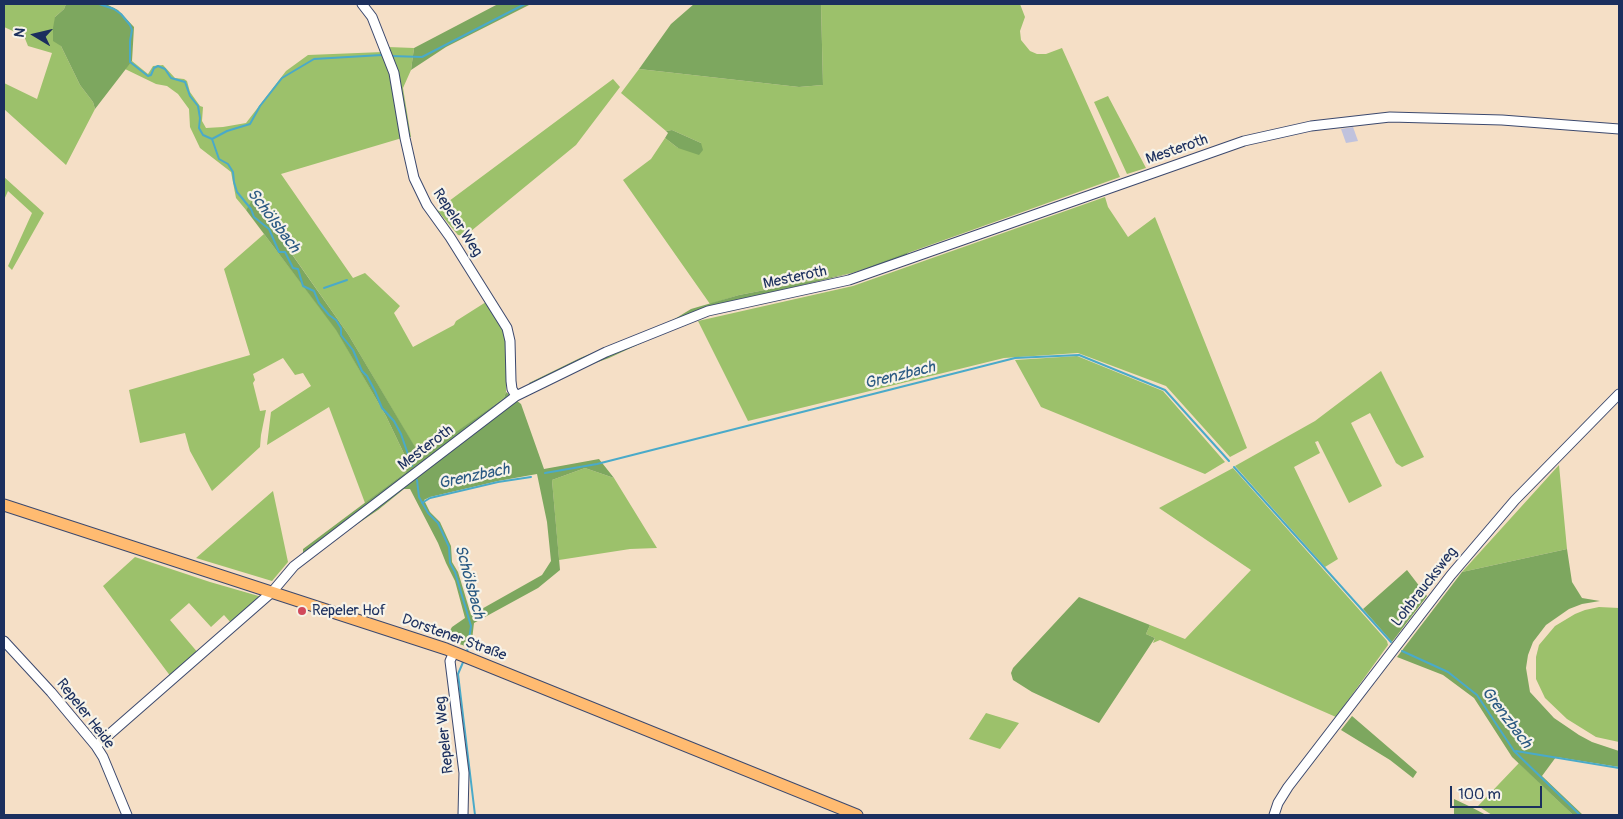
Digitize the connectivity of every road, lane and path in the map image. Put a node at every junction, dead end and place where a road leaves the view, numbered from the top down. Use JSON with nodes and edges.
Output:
{"nodes":[{"id":1,"x":362,"y":4,"type":"edge"},
{"id":2,"x":1619,"y":129,"type":"edge"},
{"id":3,"x":1619,"y":394,"type":"edge"},
{"id":4,"x":516,"y":396,"type":"junction"},
{"id":5,"x":4,"y":505,"type":"edge"},
{"id":6,"x":272,"y":592,"type":"junction"},
{"id":7,"x":4,"y":640,"type":"edge"},
{"id":8,"x":462,"y":655,"type":"junction"},
{"id":9,"x":96,"y":746,"type":"junction"},
{"id":10,"x":127,"y":815,"type":"edge"},
{"id":11,"x":463,"y":815,"type":"edge"},
{"id":12,"x":857,"y":815,"type":"edge"},
{"id":13,"x":1274,"y":815,"type":"edge"}],
"edges":[{"from":1,"to":4,"type":"street","name":"Repeler Weg"},
{"from":2,"to":4,"type":"street","name":"Mesteroth"},
{"from":3,"to":13,"type":"street","name":"Lohbraucksweg"},
{"from":4,"to":6,"type":"street","name":"Mesteroth"},
{"from":5,"to":6,"type":"main road","name":"Dorstener Straße"},
{"from":6,"to":8,"type":"main road","name":"Dorstener Straße"},
{"from":6,"to":9,"type":"street","name":"Mesteroth"},
{"from":7,"to":9,"type":"street","name":"Repeler Heide"},
{"from":8,"to":11,"type":"street","name":"Repeler Weg"},
{"from":8,"to":12,"type":"main road","name":"Dorstener Straße"},
{"from":9,"to":10,"type":"street","name":"Repeler Heide"}]}
